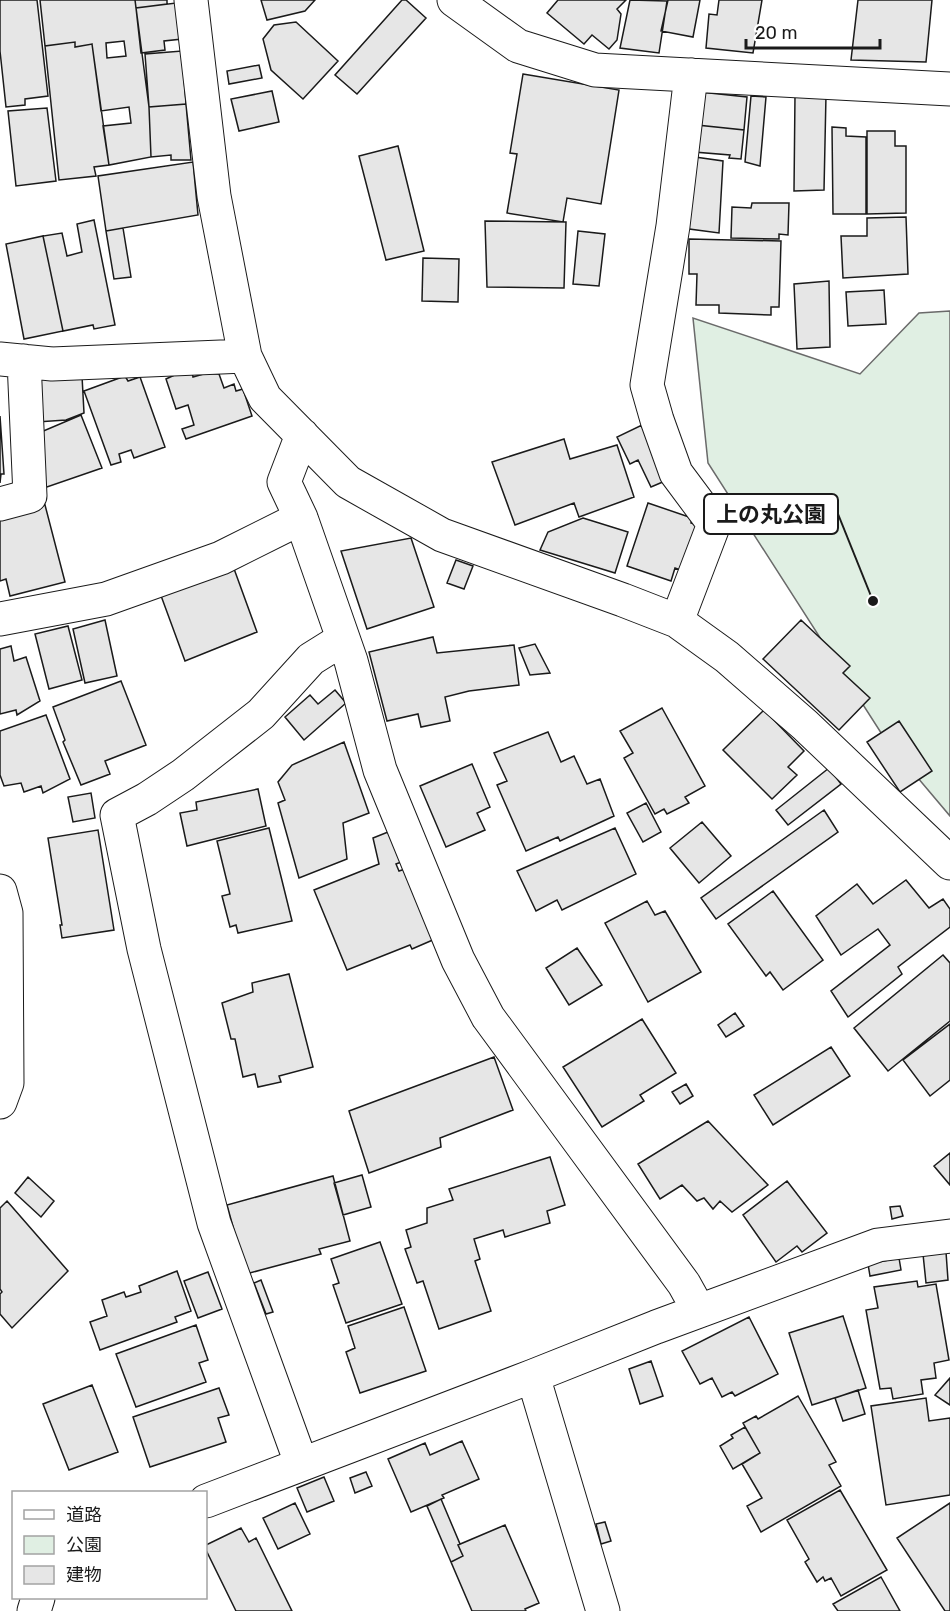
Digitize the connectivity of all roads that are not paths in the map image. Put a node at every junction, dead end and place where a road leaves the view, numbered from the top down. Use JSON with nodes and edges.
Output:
{"nodes":[{"id":1,"x":191,"y":0,"type":"edge"},
{"id":2,"x":454,"y":0,"type":"edge"},
{"id":3,"x":691,"y":75,"type":"junction"},
{"id":4,"x":950,"y":89,"type":"edge"},
{"id":5,"x":245,"y":356,"type":"junction"},
{"id":6,"x":12,"y":360,"type":"edge"},
{"id":7,"x":302,"y":435,"type":"junction"},
{"id":8,"x":0,"y":504,"type":"edge"},
{"id":9,"x":301,"y":518,"type":"junction"},
{"id":10,"x":0,"y":619,"type":"edge"},
{"id":11,"x":677,"y":621,"type":"junction"},
{"id":12,"x":344,"y":639,"type":"junction"},
{"id":13,"x":950,"y":863,"type":"edge"},
{"id":14,"x":0,"y":891,"type":"edge"},
{"id":15,"x":3,"y":1036,"type":"edge"},
{"id":16,"x":0,"y":1102,"type":"edge"},
{"id":17,"x":950,"y":1236,"type":"edge"},
{"id":18,"x":699,"y":1311,"type":"junction"},
{"id":19,"x":533,"y":1376,"type":"junction"},
{"id":20,"x":302,"y":1463,"type":"junction"},
{"id":21,"x":207,"y":1501,"type":"edge"},
{"id":22,"x":603,"y":1611,"type":"edge"}],
"edges":[{"from":1,"to":5,"type":"street"},
{"from":2,"to":3,"type":"street"},
{"from":3,"to":4,"type":"street"},
{"from":3,"to":11,"type":"street"},
{"from":5,"to":6,"type":"street"},
{"from":5,"to":7,"type":"street"},
{"from":6,"to":8,"type":"street"},
{"from":7,"to":9,"type":"street"},
{"from":7,"to":11,"type":"street"},
{"from":9,"to":10,"type":"street"},
{"from":9,"to":12,"type":"street"},
{"from":11,"to":13,"type":"street"},
{"from":12,"to":18,"type":"street"},
{"from":12,"to":20,"type":"street"},
{"from":14,"to":15,"type":"street"},
{"from":15,"to":16,"type":"street"},
{"from":17,"to":18,"type":"street"},
{"from":18,"to":19,"type":"street"},
{"from":19,"to":20,"type":"street"},
{"from":19,"to":22,"type":"street"},
{"from":20,"to":21,"type":"street"}]}
